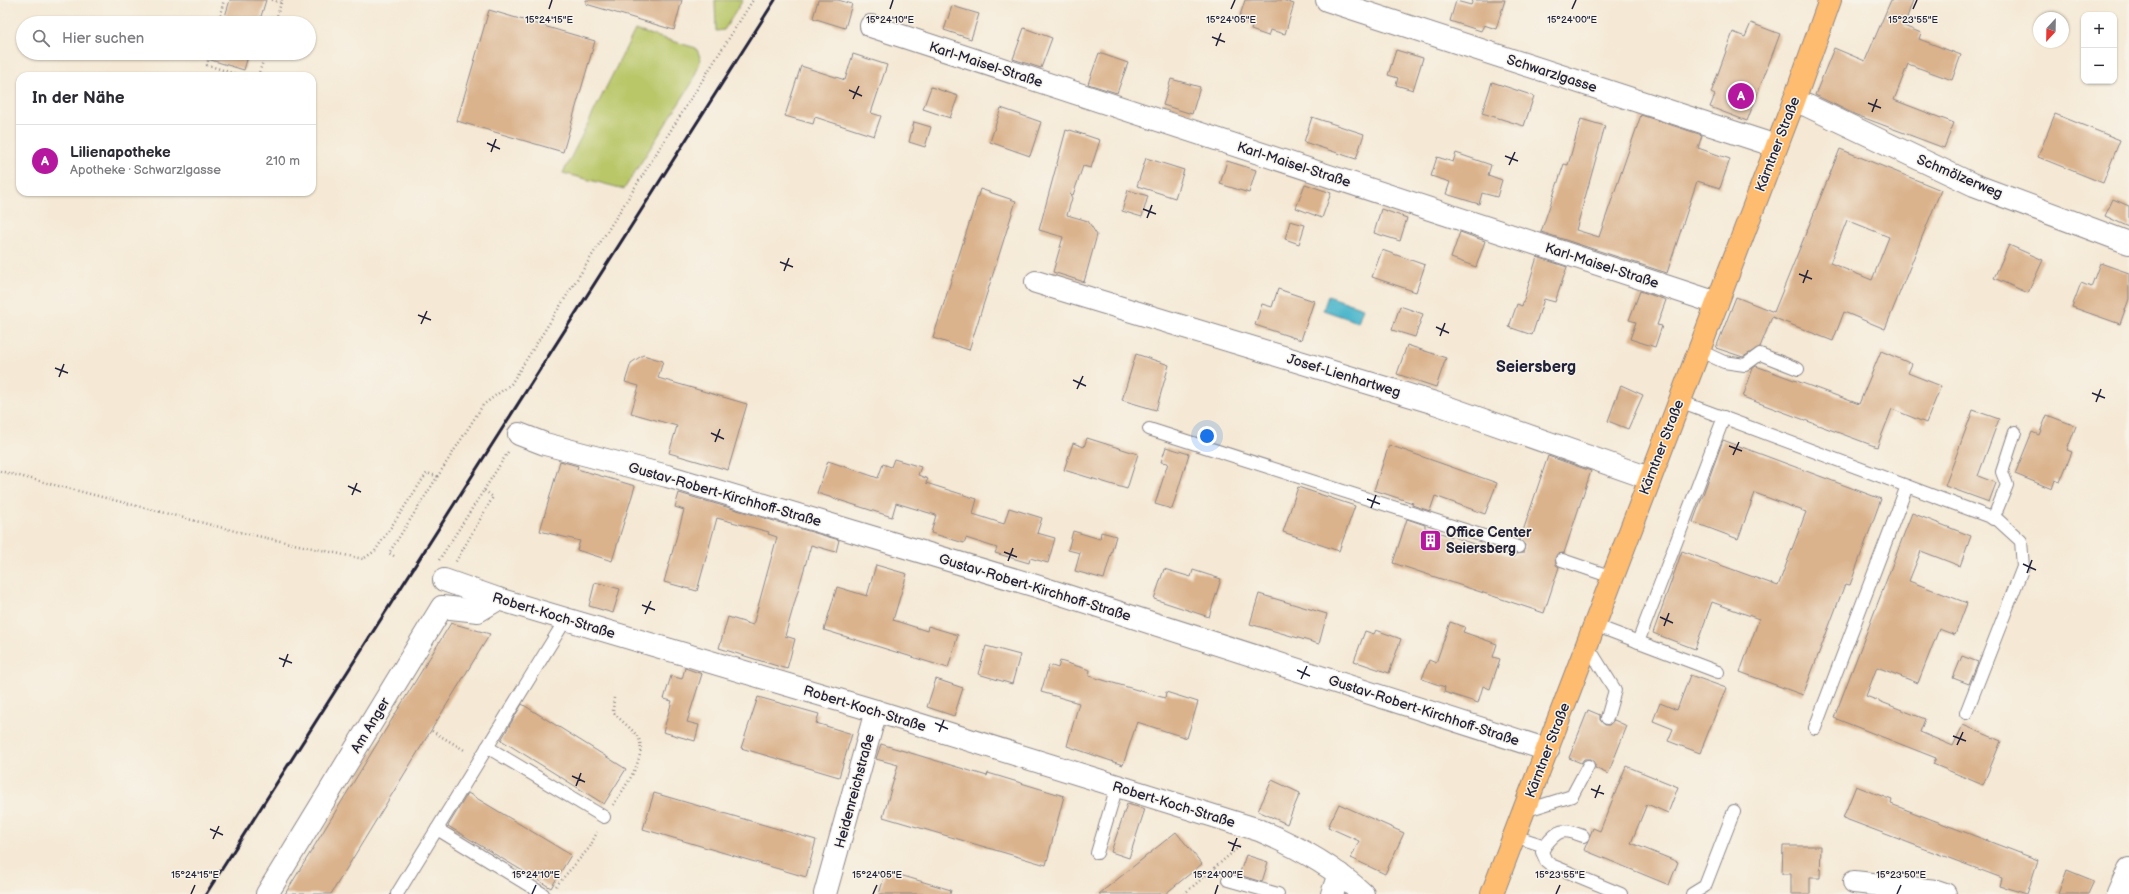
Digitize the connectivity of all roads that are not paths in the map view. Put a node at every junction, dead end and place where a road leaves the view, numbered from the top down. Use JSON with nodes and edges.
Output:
{"nodes":[{"id":1,"x":1327,"y":0,"type":"edge"},
{"id":2,"x":1830,"y":0,"type":"edge"},
{"id":3,"x":871,"y":26,"type":"dead end"},
{"id":4,"x":1794,"y":101,"type":"junction"},
{"id":5,"x":1776,"y":146,"type":"junction"},
{"id":6,"x":2129,"y":243,"type":"edge"},
{"id":7,"x":1036,"y":282,"type":"dead end"},
{"id":8,"x":1717,"y":303,"type":"junction"},
{"id":9,"x":1698,"y":350,"type":"junction"},
{"id":10,"x":1798,"y":369,"type":"dead end"},
{"id":11,"x":1680,"y":398,"type":"junction"},
{"id":12,"x":1724,"y":417,"type":"junction"},
{"id":13,"x":1149,"y":429,"type":"dead end"},
{"id":14,"x":2015,"y":432,"type":"dead end"},
{"id":15,"x":519,"y":434,"type":"road end"},
{"id":16,"x":1649,"y":478,"type":"junction"},
{"id":17,"x":1907,"y":486,"type":"junction"},
{"id":18,"x":1992,"y":519,"type":"junction"},
{"id":19,"x":1518,"y":547,"type":"dead end"},
{"id":20,"x":1562,"y":560,"type":"dead end"},
{"id":21,"x":441,"y":572,"type":"road end"},
{"id":22,"x":1612,"y":577,"type":"junction"},
{"id":23,"x":498,"y":599,"type":"junction"},
{"id":24,"x":566,"y":619,"type":"junction"},
{"id":25,"x":1590,"y":635,"type":"junction"},
{"id":26,"x":1638,"y":642,"type":"junction"},
{"id":27,"x":1718,"y":672,"type":"dead end"},
{"id":28,"x":876,"y":711,"type":"junction"},
{"id":29,"x":1966,"y":713,"type":"dead end"},
{"id":30,"x":1607,"y":718,"type":"dead end"},
{"id":31,"x":1815,"y":728,"type":"dead end"},
{"id":32,"x":488,"y":747,"type":"junction"},
{"id":33,"x":1548,"y":750,"type":"junction"},
{"id":34,"x":1588,"y":766,"type":"dead end"},
{"id":35,"x":1117,"y":786,"type":"junction"},
{"id":36,"x":1524,"y":811,"type":"junction"},
{"id":37,"x":1734,"y":811,"type":"dead end"},
{"id":38,"x":604,"y":817,"type":"road end"},
{"id":39,"x":437,"y":829,"type":"junction"},
{"id":40,"x":1514,"y":836,"type":"junction"},
{"id":41,"x":1584,"y":836,"type":"dead end"},
{"id":42,"x":1544,"y":846,"type":"junction"},
{"id":43,"x":1097,"y":853,"type":"dead end"},
{"id":44,"x":2129,"y":869,"type":"edge"},
{"id":45,"x":1228,"y":880,"type":"dead end"},
{"id":46,"x":1854,"y":882,"type":"dead end"},
{"id":47,"x":1335,"y":884,"type":"edge"},
{"id":48,"x":267,"y":894,"type":"edge"},
{"id":49,"x":397,"y":894,"type":"edge"},
{"id":50,"x":543,"y":894,"type":"edge"},
{"id":51,"x":825,"y":894,"type":"edge"},
{"id":52,"x":1278,"y":894,"type":"edge"},
{"id":53,"x":1363,"y":894,"type":"edge"},
{"id":54,"x":1492,"y":894,"type":"edge"},
{"id":55,"x":1621,"y":894,"type":"edge"},
{"id":56,"x":1692,"y":894,"type":"edge"},
{"id":57,"x":1945,"y":894,"type":"edge"},
{"id":58,"x":2118,"y":894,"type":"edge"}],
"edges":[{"from":1,"to":5,"type":"street","name":"Schwarzlgasse"},
{"from":2,"to":4,"type":"main road","name":"Kärntner Straße"},
{"from":3,"to":8,"type":"street","name":"Karl-Maisel-Straße"},
{"from":4,"to":5,"type":"main road","name":"Kärntner Straße"},
{"from":4,"to":6,"type":"street","name":"Schmölzerweg"},
{"from":5,"to":8,"type":"main road","name":"Kärntner Straße"},
{"from":7,"to":16,"type":"street","name":"Josef-Lienhartweg"},
{"from":8,"to":9,"type":"main road","name":"Kärntner Straße"},
{"from":9,"to":10,"type":"lane"},
{"from":9,"to":11,"type":"main road","name":"Kärntner Straße"},
{"from":11,"to":12,"type":"lane"},
{"from":11,"to":16,"type":"main road","name":"Kärntner Straße"},
{"from":12,"to":17,"type":"lane"},
{"from":12,"to":26,"type":"lane"},
{"from":13,"to":19,"type":"lane"},
{"from":14,"to":18,"type":"lane"},
{"from":15,"to":33,"type":"street","name":"Gustav-Robert-Kirchhoff-Straße"},
{"from":16,"to":22,"type":"main road","name":"Kärntner Straße"},
{"from":17,"to":18,"type":"lane"},
{"from":17,"to":31,"type":"lane"},
{"from":18,"to":29,"type":"lane"},
{"from":20,"to":22,"type":"lane"},
{"from":21,"to":23,"type":"street","name":"Robert-Koch-Straße"},
{"from":22,"to":25,"type":"main road","name":"Kärntner Straße"},
{"from":23,"to":24,"type":"street","name":"Robert-Koch-Straße"},
{"from":23,"to":48,"type":"street","name":"Am Anger"},
{"from":24,"to":28,"type":"street","name":"Robert-Koch-Straße"},
{"from":24,"to":32,"type":"lane"},
{"from":25,"to":26,"type":"lane"},
{"from":25,"to":30,"type":"lane"},
{"from":25,"to":33,"type":"main road","name":"Kärntner Straße"},
{"from":26,"to":27,"type":"lane"},
{"from":28,"to":35,"type":"street","name":"Robert-Koch-Straße"},
{"from":28,"to":51,"type":"street","name":"Heidenreichstraße"},
{"from":32,"to":38,"type":"lane"},
{"from":32,"to":39,"type":"lane"},
{"from":33,"to":36,"type":"main road","name":"Kärntner Straße"},
{"from":34,"to":36,"type":"lane"},
{"from":35,"to":43,"type":"lane"},
{"from":35,"to":47,"type":"street","name":"Robert-Koch-Straße"},
{"from":36,"to":40,"type":"main road","name":"Kärntner Straße"},
{"from":37,"to":56,"type":"lane"},
{"from":39,"to":49,"type":"lane"},
{"from":39,"to":50,"type":"lane"},
{"from":40,"to":42,"type":"lane"},
{"from":40,"to":54,"type":"main road","name":"Kärntner Straße"},
{"from":41,"to":42,"type":"lane"},
{"from":42,"to":55,"type":"lane"},
{"from":44,"to":58,"type":"street"},
{"from":45,"to":52,"type":"lane"},
{"from":46,"to":57,"type":"street"},
{"from":47,"to":53,"type":"street","name":"Robert-Koch-Straße"}]}
